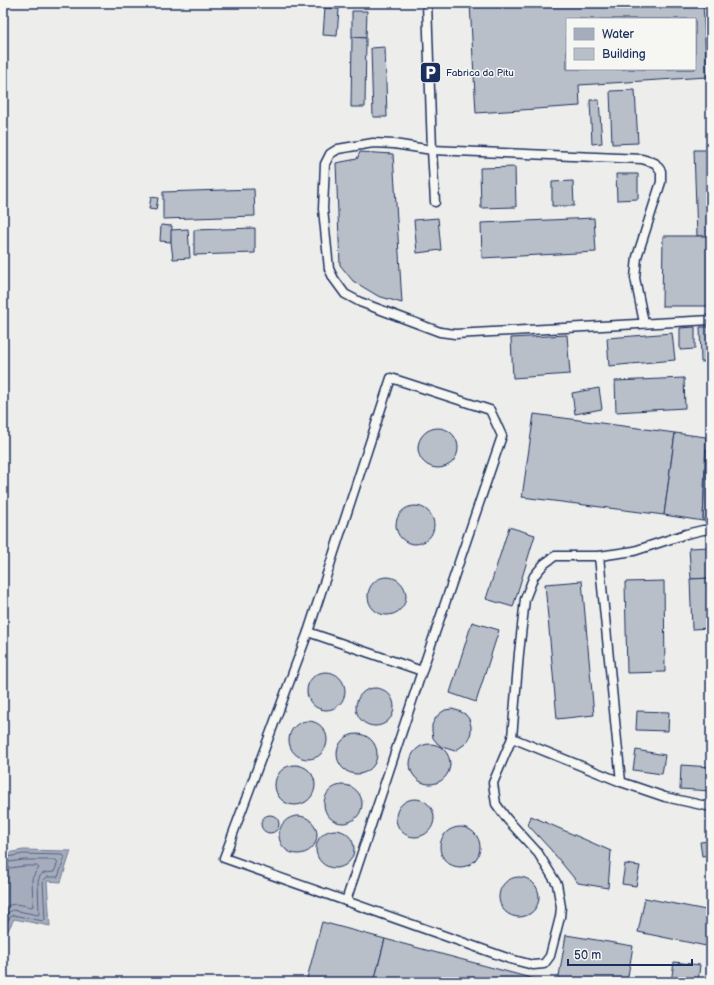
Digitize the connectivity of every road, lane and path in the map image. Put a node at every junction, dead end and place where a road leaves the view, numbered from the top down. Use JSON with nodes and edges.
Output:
{"nodes":[{"id":1,"x":427,"y":3,"type":"edge"},
{"id":2,"x":432,"y":150,"type":"junction"},
{"id":3,"x":434,"y":202,"type":"dead end"},
{"id":4,"x":711,"y":320,"type":"edge"},
{"id":5,"x":644,"y":323,"type":"junction"},
{"id":6,"x":711,"y":530,"type":"edge"},
{"id":7,"x":598,"y":556,"type":"junction"},
{"id":8,"x":308,"y":632,"type":"junction"},
{"id":9,"x":422,"y":671,"type":"junction"},
{"id":10,"x":512,"y":738,"type":"junction"},
{"id":11,"x":620,"y":782,"type":"junction"},
{"id":12,"x":711,"y":807,"type":"edge"},
{"id":13,"x":346,"y":901,"type":"junction"}],
"edges":[{"from":1,"to":2,"type":"lane"},
{"from":2,"to":3,"type":"lane"},
{"from":2,"to":5,"type":"lane"},
{"from":2,"to":5,"type":"lane"},
{"from":4,"to":5,"type":"lane"},
{"from":6,"to":7,"type":"lane"},
{"from":7,"to":10,"type":"lane"},
{"from":7,"to":11,"type":"lane"},
{"from":8,"to":9,"type":"lane"},
{"from":8,"to":9,"type":"lane"},
{"from":8,"to":13,"type":"lane"},
{"from":9,"to":13,"type":"lane"},
{"from":10,"to":11,"type":"lane"},
{"from":10,"to":13,"type":"lane"},
{"from":11,"to":12,"type":"lane"}]}
